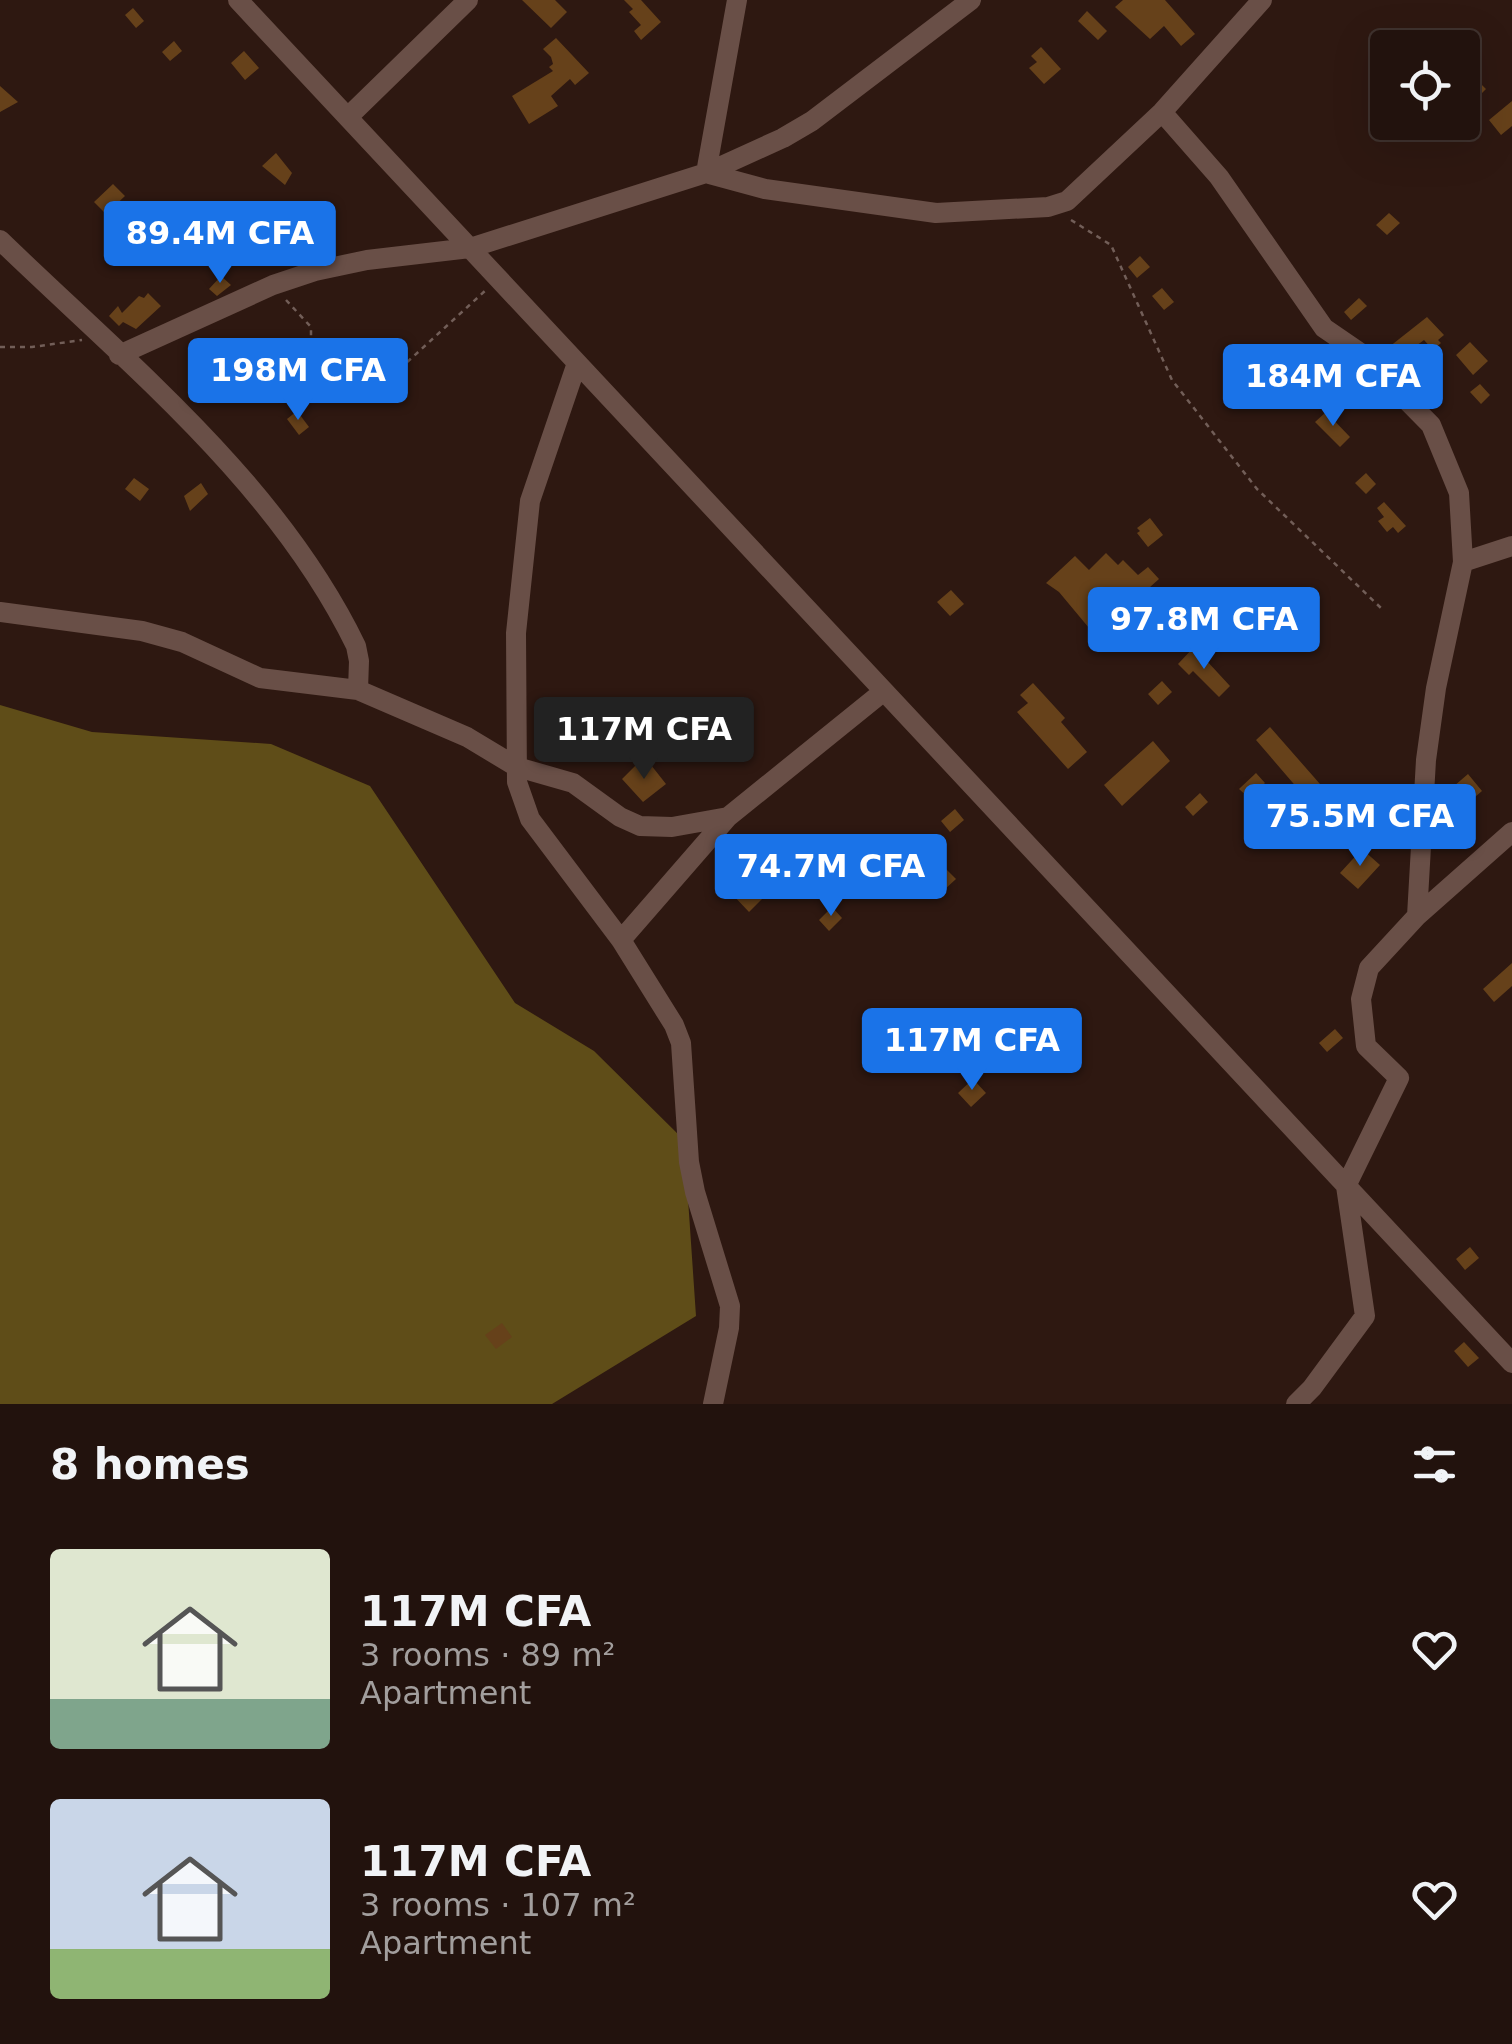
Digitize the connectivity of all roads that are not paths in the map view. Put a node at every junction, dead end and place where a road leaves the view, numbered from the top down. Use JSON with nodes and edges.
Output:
{"nodes":[{"id":1,"x":238,"y":0,"type":"edge"},
{"id":2,"x":468,"y":0,"type":"edge"},
{"id":3,"x":737,"y":0,"type":"edge"},
{"id":4,"x":971,"y":0,"type":"edge"},
{"id":5,"x":1262,"y":0,"type":"edge"},
{"id":6,"x":1162,"y":112,"type":"junction"},
{"id":7,"x":348,"y":117,"type":"junction"},
{"id":8,"x":706,"y":173,"type":"junction"},
{"id":9,"x":0,"y":240,"type":"edge"},
{"id":10,"x":470,"y":248,"type":"junction"},
{"id":11,"x":111,"y":348,"type":"junction"},
{"id":12,"x":577,"y":363,"type":"junction"},
{"id":13,"x":1512,"y":546,"type":"edge"},
{"id":14,"x":1463,"y":562,"type":"junction"},
{"id":15,"x":0,"y":612,"type":"edge"},
{"id":16,"x":358,"y":690,"type":"junction"},
{"id":17,"x":884,"y":691,"type":"junction"},
{"id":18,"x":517,"y":767,"type":"junction"},
{"id":19,"x":728,"y":817,"type":"junction"},
{"id":20,"x":1512,"y":832,"type":"edge"},
{"id":21,"x":1417,"y":916,"type":"junction"},
{"id":22,"x":621,"y":940,"type":"junction"},
{"id":23,"x":1346,"y":1186,"type":"junction"},
{"id":24,"x":1512,"y":1363,"type":"edge"},
{"id":25,"x":713,"y":1404,"type":"edge"},
{"id":26,"x":1296,"y":1404,"type":"edge"}],
"edges":[{"from":1,"to":7,"type":"street"},
{"from":2,"to":7,"type":"street"},
{"from":3,"to":8,"type":"street"},
{"from":4,"to":8,"type":"street"},
{"from":5,"to":6,"type":"street"},
{"from":6,"to":8,"type":"street"},
{"from":6,"to":14,"type":"street"},
{"from":7,"to":10,"type":"street"},
{"from":8,"to":10,"type":"street"},
{"from":9,"to":11,"type":"street"},
{"from":10,"to":11,"type":"street"},
{"from":10,"to":12,"type":"street"},
{"from":11,"to":16,"type":"street"},
{"from":12,"to":17,"type":"street"},
{"from":12,"to":18,"type":"street"},
{"from":13,"to":14,"type":"street"},
{"from":14,"to":21,"type":"street"},
{"from":15,"to":16,"type":"street"},
{"from":16,"to":18,"type":"street"},
{"from":17,"to":19,"type":"street"},
{"from":17,"to":23,"type":"street"},
{"from":18,"to":19,"type":"street"},
{"from":18,"to":22,"type":"street"},
{"from":19,"to":22,"type":"street"},
{"from":20,"to":21,"type":"street"},
{"from":21,"to":23,"type":"street"},
{"from":22,"to":25,"type":"street"},
{"from":23,"to":24,"type":"street"},
{"from":23,"to":26,"type":"street"}]}
